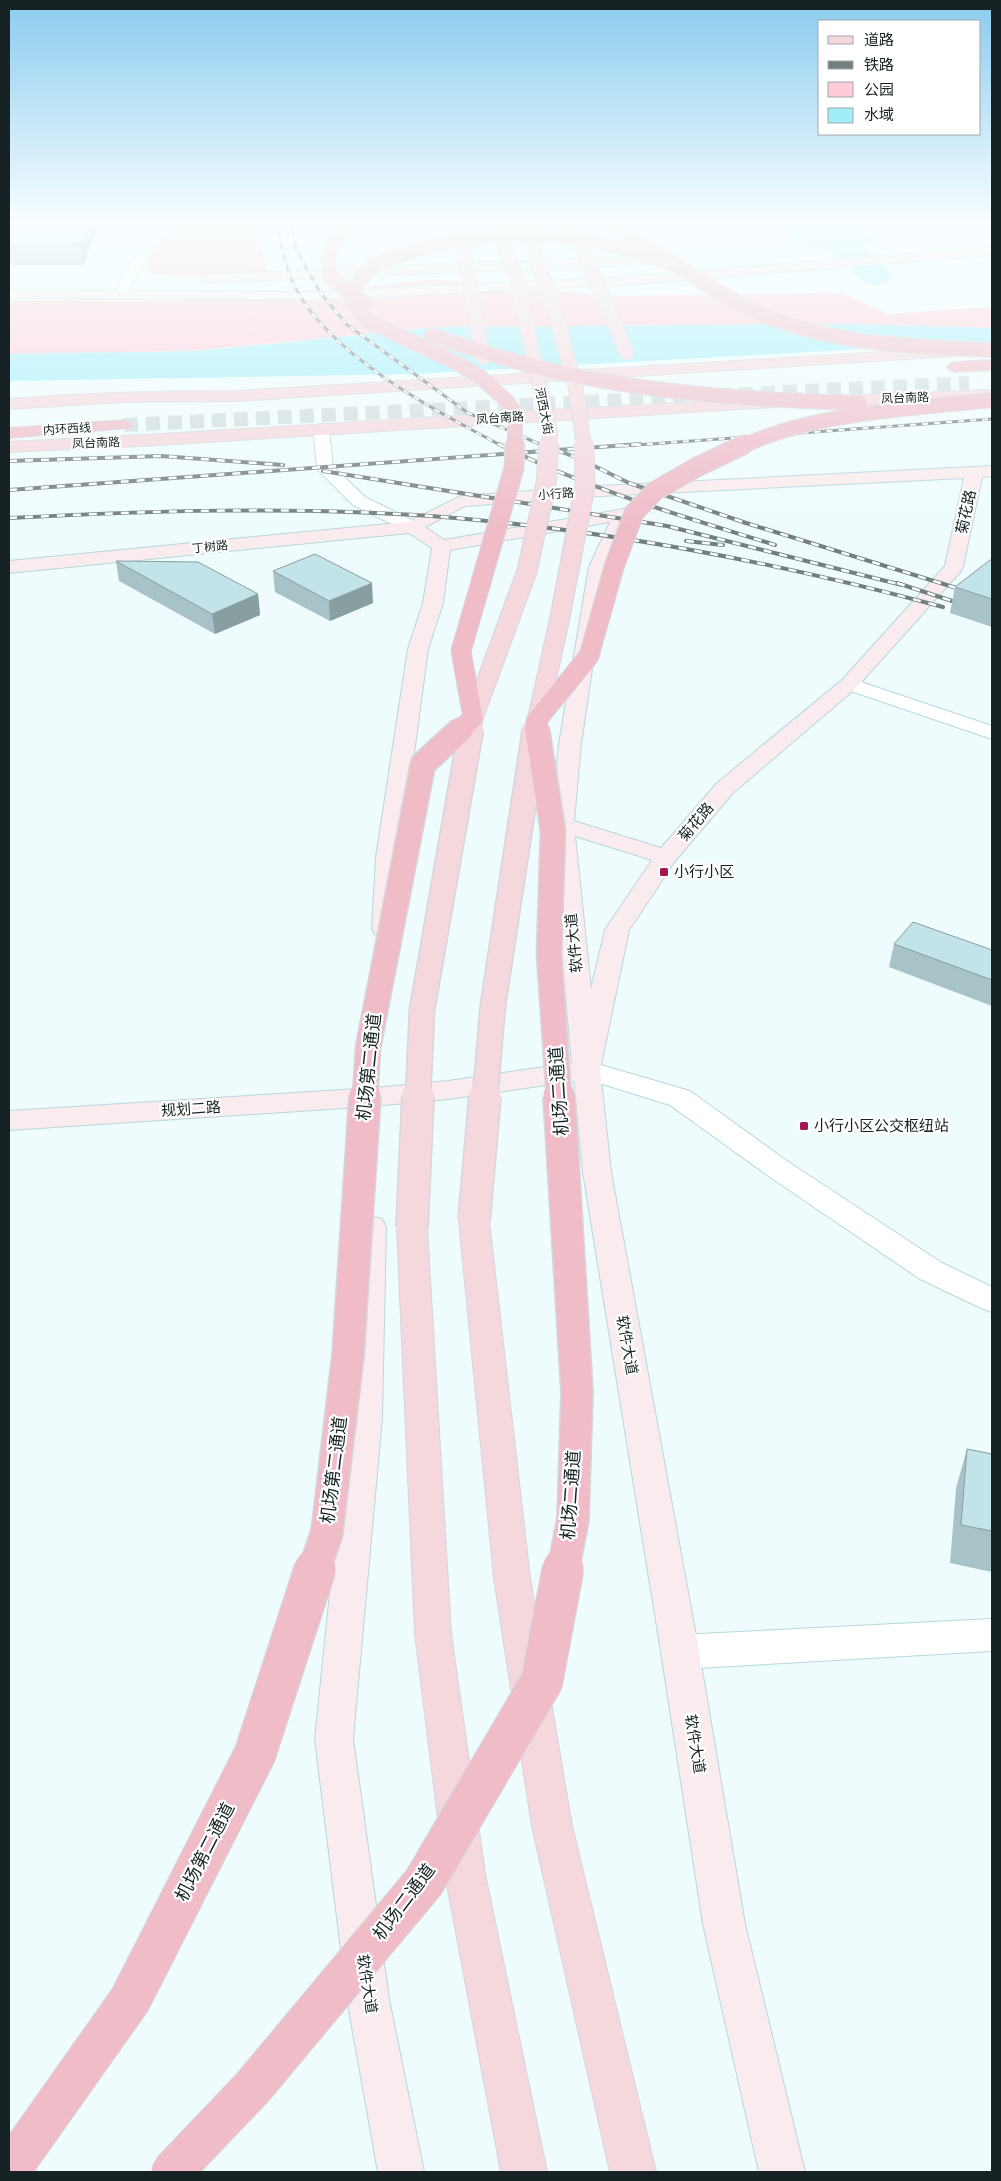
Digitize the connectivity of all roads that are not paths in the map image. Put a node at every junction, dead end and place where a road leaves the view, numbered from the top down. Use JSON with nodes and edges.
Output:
{"nodes":[{"id":1,"x":380,"y":327,"type":"edge"},
{"id":2,"x":410,"y":327,"type":"edge"},
{"id":3,"x":477,"y":327,"type":"edge"},
{"id":4,"x":527,"y":327,"type":"edge"},
{"id":5,"x":559,"y":327,"type":"edge"},
{"id":6,"x":615,"y":327,"type":"edge"},
{"id":7,"x":797,"y":327,"type":"edge"},
{"id":8,"x":992,"y":350,"type":"edge"},
{"id":9,"x":992,"y":365,"type":"edge"},
{"id":10,"x":955,"y":367,"type":"tunnel mouth"},
{"id":11,"x":633,"y":373,"type":"junction"},
{"id":12,"x":494,"y":381,"type":"junction"},
{"id":13,"x":992,"y":381,"type":"edge"},
{"id":14,"x":969,"y":383,"type":"tunnel mouth"},
{"id":15,"x":992,"y":394,"type":"edge"},
{"id":16,"x":992,"y":400,"type":"edge"},
{"id":17,"x":9,"y":404,"type":"edge"},
{"id":18,"x":122,"y":407,"type":"tunnel mouth"},
{"id":19,"x":645,"y":409,"type":"junction"},
{"id":20,"x":9,"y":416,"type":"edge"},
{"id":21,"x":506,"y":418,"type":"junction"},
{"id":22,"x":124,"y":425,"type":"tunnel mouth"},
{"id":23,"x":321,"y":429,"type":"junction"},
{"id":24,"x":9,"y":433,"type":"edge"},
{"id":25,"x":9,"y":447,"type":"edge"},
{"id":26,"x":983,"y":471,"type":"edge"},
{"id":27,"x":708,"y":488,"type":"junction"},
{"id":28,"x":622,"y":515,"type":"junction"},
{"id":29,"x":412,"y":526,"type":"junction"},
{"id":30,"x":441,"y":546,"type":"junction"},
{"id":31,"x":9,"y":566,"type":"edge"},
{"id":32,"x":849,"y":684,"type":"junction"},
{"id":33,"x":473,"y":718,"type":"junction"},
{"id":34,"x":536,"y":721,"type":"junction"},
{"id":35,"x":992,"y":732,"type":"edge"},
{"id":36,"x":562,"y":825,"type":"junction"},
{"id":37,"x":666,"y":857,"type":"junction"},
{"id":38,"x":587,"y":1070,"type":"junction"},
{"id":39,"x":374,"y":1097,"type":"junction"},
{"id":40,"x":9,"y":1121,"type":"edge"},
{"id":41,"x":992,"y":1300,"type":"edge"},
{"id":42,"x":992,"y":1635,"type":"edge"},
{"id":43,"x":680,"y":1652,"type":"junction"},
{"id":44,"x":9,"y":2171,"type":"edge"},
{"id":45,"x":172,"y":2172,"type":"edge"},
{"id":46,"x":402,"y":2172,"type":"edge"},
{"id":47,"x":524,"y":2172,"type":"edge"},
{"id":48,"x":633,"y":2172,"type":"edge"},
{"id":49,"x":782,"y":2172,"type":"edge"}],
"edges":[{"from":1,"to":33,"type":"highway","bridge":true},
{"from":2,"to":16,"type":"highway","bridge":true},
{"from":3,"to":12,"type":"main road","bridge":true},
{"from":4,"to":33,"type":"main road","name":"河西大街","bridge":true},
{"from":5,"to":34,"type":"main road","bridge":true},
{"from":6,"to":11,"type":"main road","bridge":true},
{"from":7,"to":8,"type":"highway","bridge":true},
{"from":8,"to":11,"type":"main road","bridge":true},
{"from":9,"to":10,"type":"highway"},
{"from":11,"to":12,"type":"main road"},
{"from":11,"to":19,"type":"main road"},
{"from":12,"to":17,"type":"main road"},
{"from":12,"to":21,"type":"main road"},
{"from":13,"to":14,"type":"highway"},
{"from":15,"to":19,"type":"main road","name":"凤台南路"},
{"from":16,"to":34,"type":"highway","bridge":true},
{"from":18,"to":20,"type":"highway","name":"内环西线"},
{"from":19,"to":21,"type":"main road","name":"凤台南路"},
{"from":21,"to":23,"type":"main road","name":"凤台南路"},
{"from":22,"to":24,"type":"highway","name":"内环西线"},
{"from":23,"to":25,"type":"main road","name":"凤台南路"},
{"from":23,"to":29,"type":"street"},
{"from":26,"to":27,"type":"street","name":"小行路"},
{"from":26,"to":32,"type":"street","name":"菊花路"},
{"from":27,"to":28,"type":"street","name":"小行路"},
{"from":27,"to":29,"type":"street","name":"小行路"},
{"from":28,"to":30,"type":"street","name":"小行路"},
{"from":28,"to":36,"type":"street","name":"软件大道"},
{"from":29,"to":30,"type":"street"},
{"from":29,"to":31,"type":"street","name":"丁树路"},
{"from":30,"to":39,"type":"street","name":"软件大道"},
{"from":32,"to":35,"type":"street"},
{"from":32,"to":37,"type":"street","name":"菊花路"},
{"from":33,"to":44,"type":"highway","name":"机场第二通道","bridge":true},
{"from":33,"to":47,"type":"main road","bridge":true},
{"from":34,"to":45,"type":"highway","name":"机场二通道","bridge":true},
{"from":34,"to":48,"type":"main road","bridge":true},
{"from":36,"to":37,"type":"street"},
{"from":36,"to":38,"type":"street","name":"软件大道"},
{"from":37,"to":38,"type":"street","name":"菊花路"},
{"from":38,"to":39,"type":"street"},
{"from":38,"to":41,"type":"street"},
{"from":38,"to":43,"type":"street","name":"软件大道"},
{"from":39,"to":40,"type":"street","name":"规划二路"},
{"from":39,"to":46,"type":"street","name":"软件大道"},
{"from":42,"to":43,"type":"street"},
{"from":43,"to":49,"type":"street","name":"软件大道"}]}
